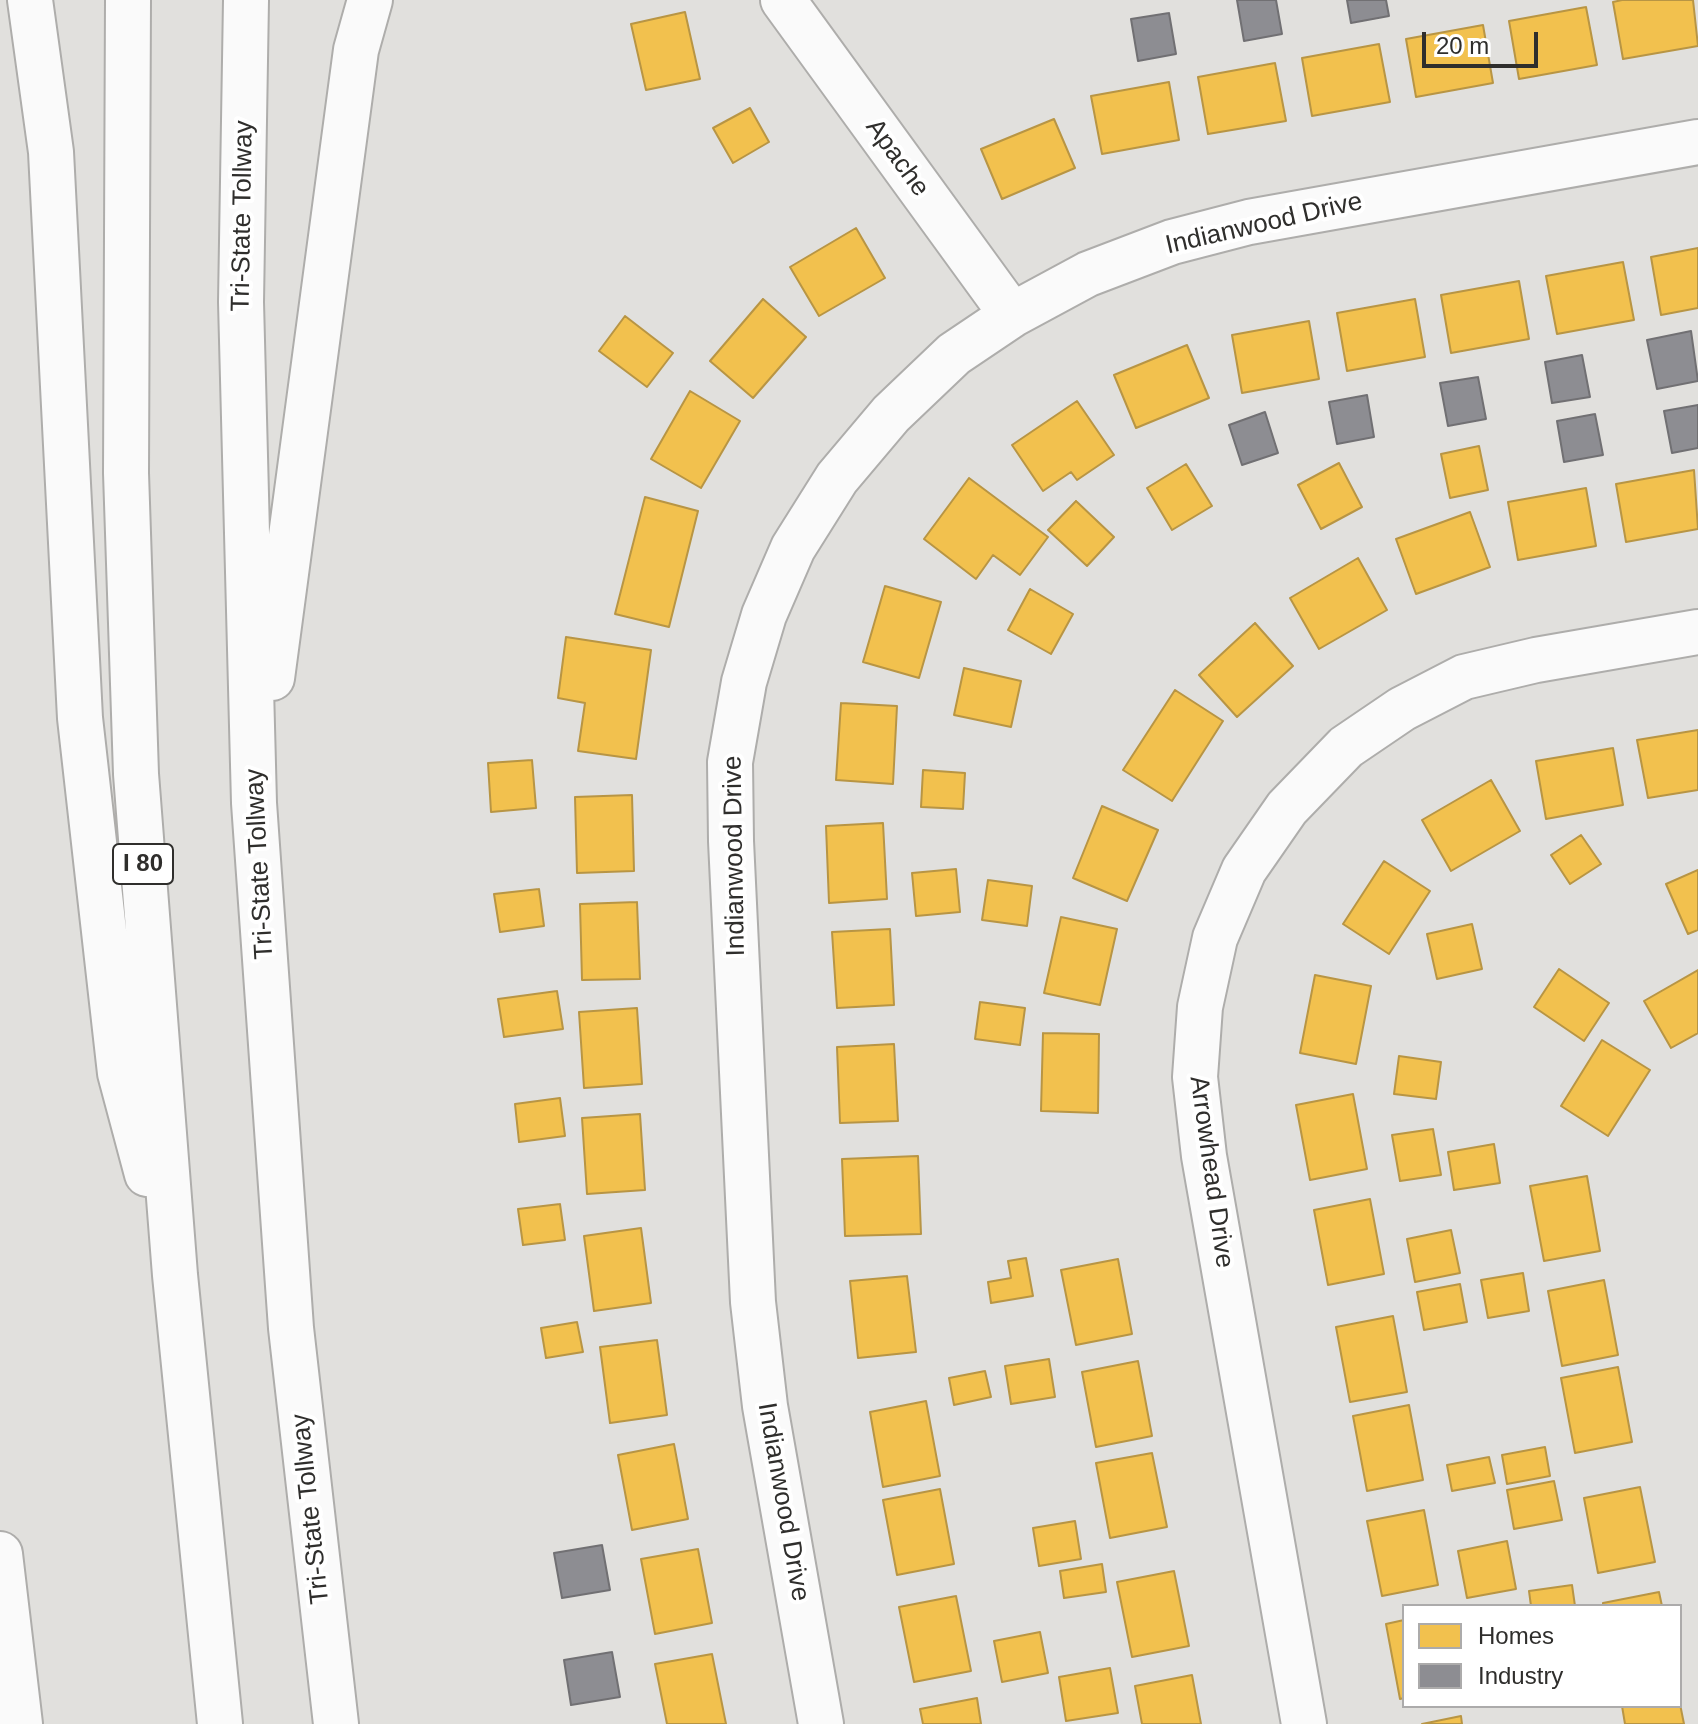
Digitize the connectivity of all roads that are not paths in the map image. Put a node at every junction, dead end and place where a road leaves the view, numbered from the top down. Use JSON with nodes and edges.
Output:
{"nodes":[{"id":1,"x":30,"y":0,"type":"edge"},
{"id":2,"x":128,"y":0,"type":"edge"},
{"id":3,"x":246,"y":0,"type":"edge"},
{"id":4,"x":370,"y":0,"type":"edge"},
{"id":5,"x":783,"y":0,"type":"edge"},
{"id":6,"x":1698,"y":142,"type":"edge"},
{"id":7,"x":1012,"y":315,"type":"junction"},
{"id":8,"x":1698,"y":632,"type":"edge"},
{"id":9,"x":254,"y":803,"type":"junction"},
{"id":10,"x":175,"y":1275,"type":"junction"},
{"id":11,"x":0,"y":1554,"type":"edge"},
{"id":12,"x":20,"y":1724,"type":"edge"},
{"id":13,"x":220,"y":1724,"type":"edge"},
{"id":14,"x":336,"y":1724,"type":"edge"},
{"id":15,"x":821,"y":1724,"type":"edge"},
{"id":16,"x":1304,"y":1724,"type":"edge"}],
"edges":[{"from":1,"to":10,"type":"main road"},
{"from":2,"to":10,"type":"main road","number":"I 80"},
{"from":3,"to":9,"type":"main road","name":"Tri-State Tollway"},
{"from":4,"to":9,"type":"main road"},
{"from":5,"to":7,"type":"main road","name":"Apache"},
{"from":6,"to":7,"type":"main road","name":"Indianwood Drive"},
{"from":7,"to":15,"type":"main road","name":"Indianwood Drive"},
{"from":8,"to":16,"type":"main road","name":"Arrowhead Drive"},
{"from":9,"to":14,"type":"main road","name":"Tri-State Tollway"},
{"from":10,"to":13,"type":"main road","number":"I 80"},
{"from":11,"to":12,"type":"main road"}]}
